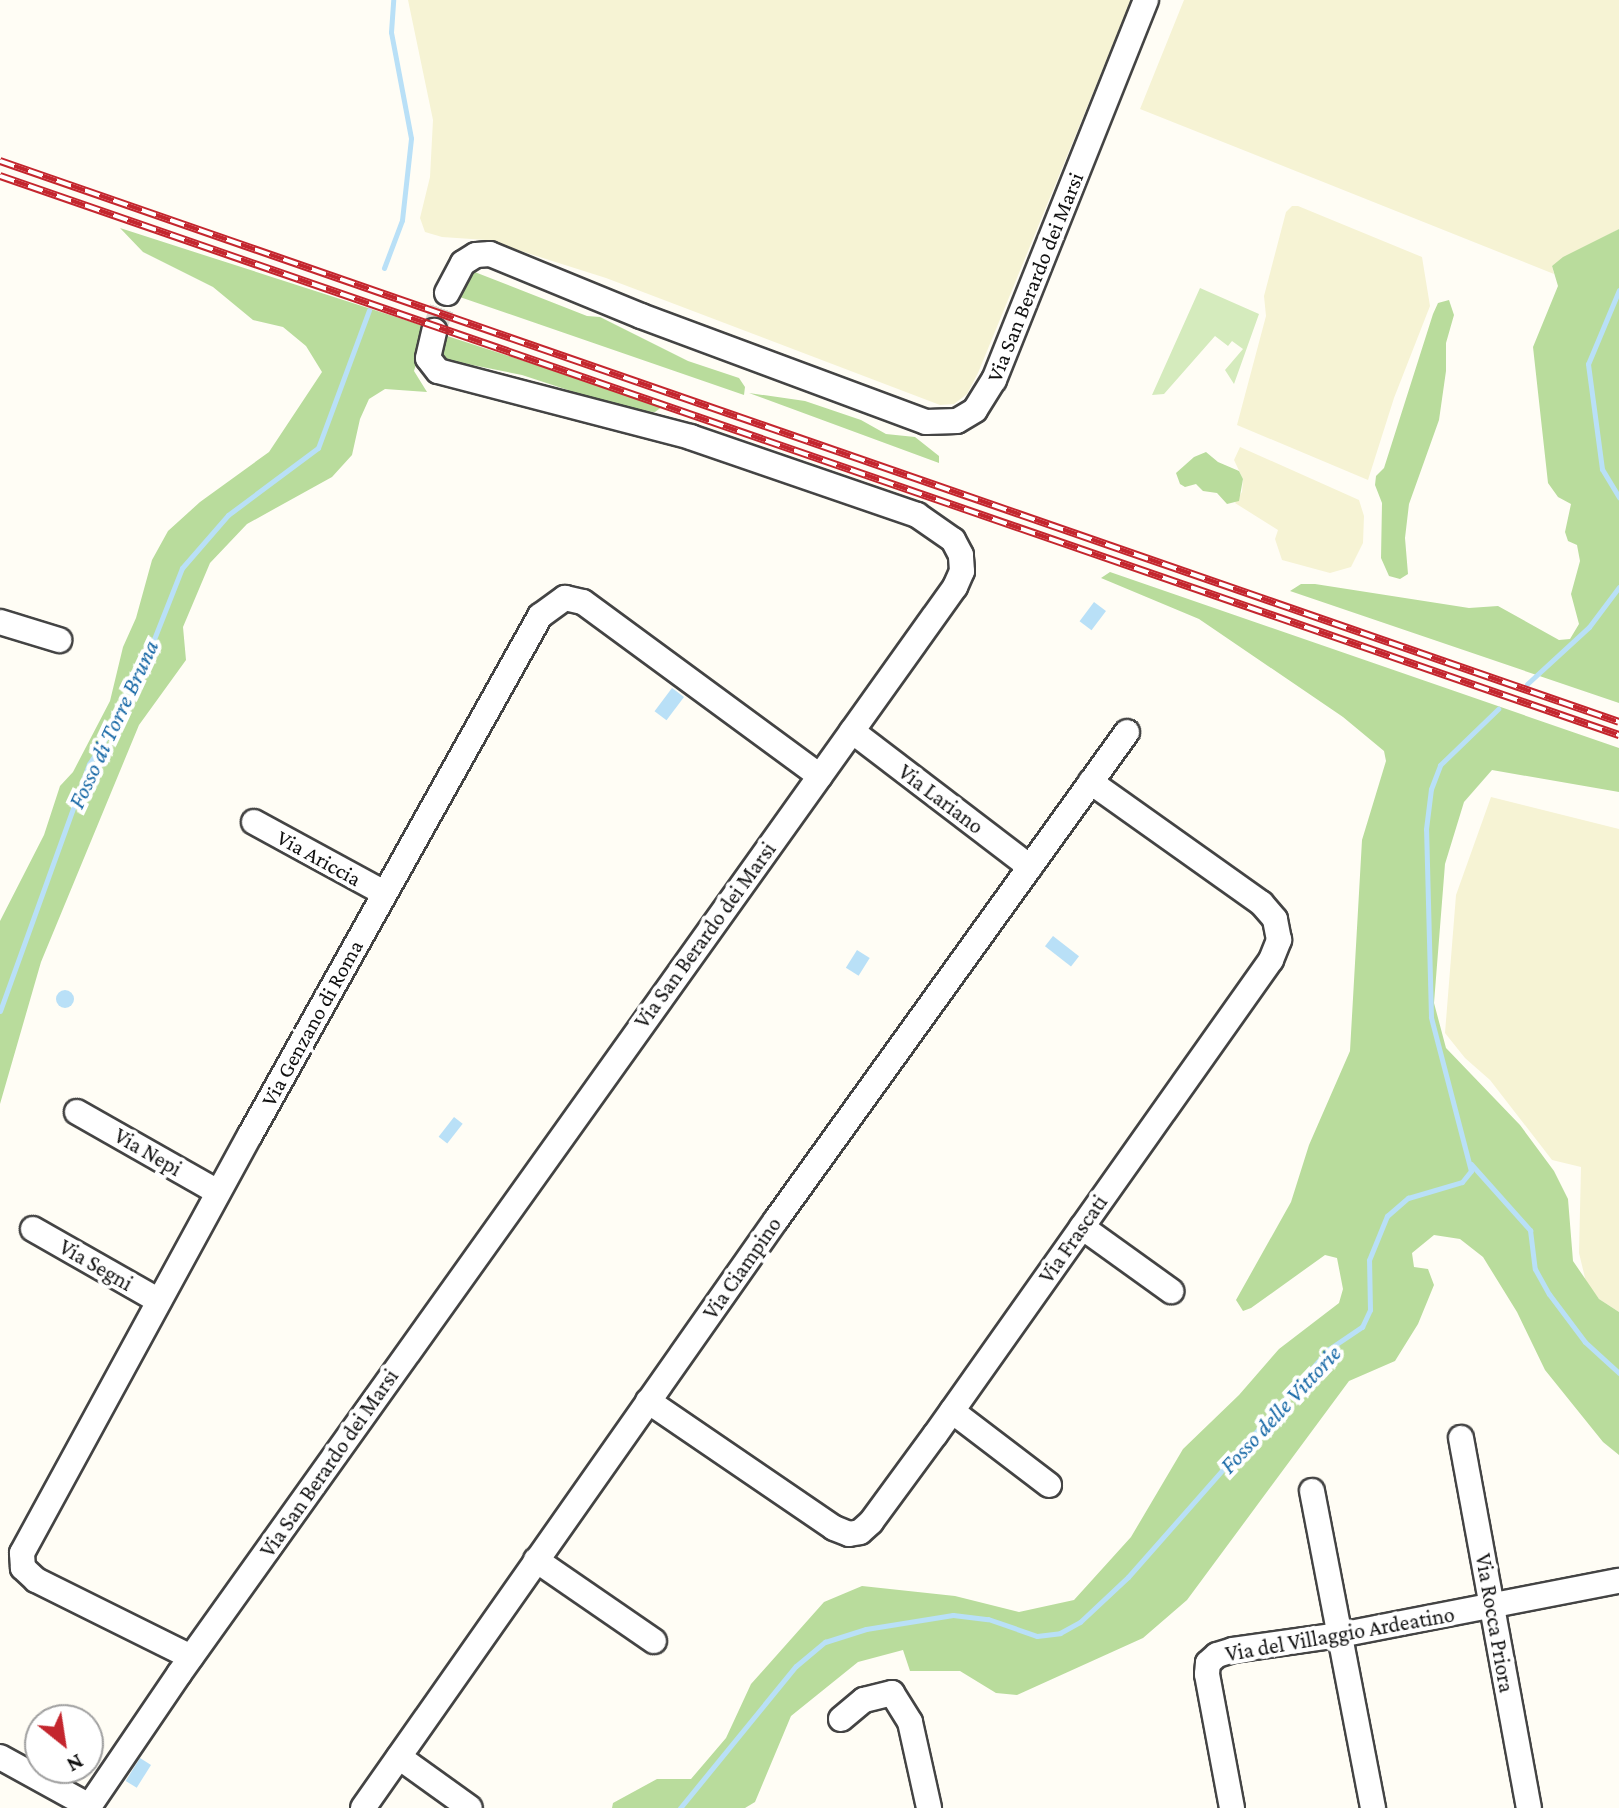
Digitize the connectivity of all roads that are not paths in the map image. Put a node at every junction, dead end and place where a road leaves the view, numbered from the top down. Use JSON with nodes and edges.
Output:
{"nodes":[{"id":1,"x":1146,"y":0,"type":"edge"},
{"id":2,"x":447,"y":293,"type":"tunnel mouth"},
{"id":3,"x":434,"y":331,"type":"tunnel mouth"},
{"id":4,"x":0,"y":622,"type":"edge"},
{"id":5,"x":59,"y":640,"type":"dead end"},
{"id":6,"x":852,"y":731,"type":"junction"},
{"id":7,"x":1127,"y":732,"type":"dead end"},
{"id":8,"x":820,"y":776,"type":"junction"},
{"id":9,"x":1091,"y":782,"type":"junction"},
{"id":10,"x":254,"y":822,"type":"dead end"},
{"id":11,"x":1030,"y":867,"type":"junction"},
{"id":12,"x":384,"y":893,"type":"junction"},
{"id":13,"x":77,"y":1112,"type":"dead end"},
{"id":14,"x":218,"y":1192,"type":"junction"},
{"id":15,"x":1082,"y":1227,"type":"junction"},
{"id":16,"x":33,"y":1229,"type":"dead end"},
{"id":17,"x":1171,"y":1291,"type":"dead end"},
{"id":18,"x":159,"y":1301,"type":"junction"},
{"id":19,"x":648,"y":1401,"type":"junction"},
{"id":20,"x":952,"y":1411,"type":"junction"},
{"id":21,"x":1461,"y":1438,"type":"dead end"},
{"id":22,"x":1049,"y":1485,"type":"dead end"},
{"id":23,"x":1312,"y":1491,"type":"dead end"},
{"id":24,"x":536,"y":1560,"type":"junction"},
{"id":25,"x":1619,"y":1581,"type":"edge"},
{"id":26,"x":1492,"y":1606,"type":"junction"},
{"id":27,"x":1340,"y":1635,"type":"junction"},
{"id":28,"x":654,"y":1641,"type":"dead end"},
{"id":29,"x":191,"y":1657,"type":"junction"},
{"id":30,"x":841,"y":1719,"type":"dead end"},
{"id":31,"x":0,"y":1757,"type":"edge"},
{"id":32,"x":399,"y":1757,"type":"junction"},
{"id":33,"x":89,"y":1807,"type":"edge"},
{"id":34,"x":363,"y":1808,"type":"edge"},
{"id":35,"x":470,"y":1808,"type":"edge"},
{"id":36,"x":929,"y":1808,"type":"edge"},
{"id":37,"x":1232,"y":1808,"type":"edge"},
{"id":38,"x":1373,"y":1808,"type":"edge"},
{"id":39,"x":1529,"y":1808,"type":"edge"}],
"edges":[{"from":1,"to":2,"type":"street","name":"Via San Berardo dei Marsi"},
{"from":3,"to":6,"type":"street","name":"Via San Berardo dei Marsi"},
{"from":4,"to":5,"type":"street"},
{"from":6,"to":8,"type":"street","name":"Via San Berardo dei Marsi"},
{"from":6,"to":11,"type":"street","name":"Via Lariano"},
{"from":7,"to":9,"type":"street","name":"Via Ciampino"},
{"from":8,"to":12,"type":"street","name":"Via Genzano di Roma"},
{"from":8,"to":29,"type":"street","name":"Via San Berardo dei Marsi"},
{"from":9,"to":11,"type":"street","name":"Via Ciampino"},
{"from":9,"to":15,"type":"street","name":"Via Frascati"},
{"from":10,"to":12,"type":"street","name":"Via Ariccia"},
{"from":11,"to":19,"type":"street","name":"Via Ciampino"},
{"from":12,"to":14,"type":"street","name":"Via Genzano di Roma"},
{"from":13,"to":14,"type":"street","name":"Via Nepi"},
{"from":14,"to":18,"type":"street","name":"Via Genzano di Roma"},
{"from":15,"to":17,"type":"street"},
{"from":15,"to":20,"type":"street","name":"Via Frascati"},
{"from":16,"to":18,"type":"street","name":"Via Segni"},
{"from":18,"to":29,"type":"street","name":"Via Genzano di Roma"},
{"from":19,"to":20,"type":"street","name":"Via Frascati"},
{"from":19,"to":24,"type":"street","name":"Via Ciampino"},
{"from":20,"to":22,"type":"street"},
{"from":21,"to":26,"type":"street","name":"Via Rocca Priora"},
{"from":23,"to":27,"type":"street"},
{"from":24,"to":28,"type":"street"},
{"from":24,"to":32,"type":"street","name":"Via Ciampino"},
{"from":25,"to":26,"type":"street","name":"Via del Villaggio Ardeatino"},
{"from":26,"to":27,"type":"street","name":"Via del Villaggio Ardeatino"},
{"from":26,"to":39,"type":"street","name":"Via Rocca Priora"},
{"from":27,"to":37,"type":"street","name":"Via del Villaggio Ardeatino"},
{"from":27,"to":38,"type":"street"},
{"from":29,"to":33,"type":"street","name":"Via San Berardo dei Marsi"},
{"from":30,"to":36,"type":"street"},
{"from":31,"to":33,"type":"street"},
{"from":32,"to":34,"type":"street","name":"Via Ciampino"},
{"from":32,"to":35,"type":"street"}]}
